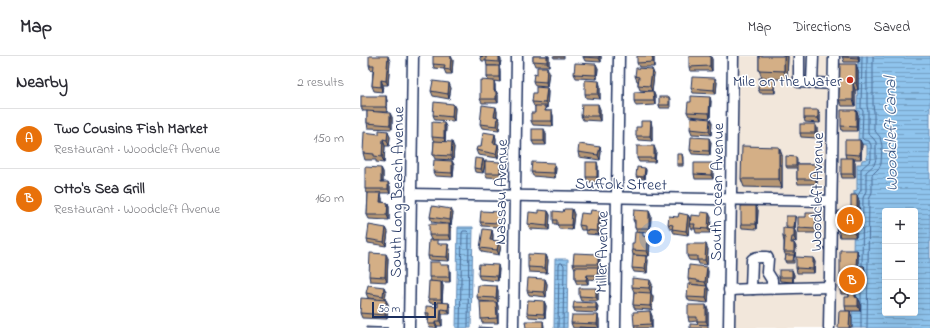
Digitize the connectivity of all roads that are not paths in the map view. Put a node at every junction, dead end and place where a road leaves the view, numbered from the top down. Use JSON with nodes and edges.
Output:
{"nodes":[{"id":1,"x":413,"y":56,"type":"edge"},
{"id":2,"x":517,"y":56,"type":"edge"},
{"id":3,"x":619,"y":56,"type":"edge"},
{"id":4,"x":734,"y":56,"type":"edge"},
{"id":5,"x":799,"y":56,"type":"edge"},
{"id":6,"x":813,"y":56,"type":"edge"},
{"id":7,"x":834,"y":56,"type":"edge"},
{"id":8,"x":812,"y":83,"type":"junction"},
{"id":9,"x":833,"y":84,"type":"junction"},
{"id":10,"x":411,"y":194,"type":"junction"},
{"id":11,"x":515,"y":196,"type":"junction"},
{"id":12,"x":617,"y":198,"type":"junction"},
{"id":13,"x":731,"y":199,"type":"junction"},
{"id":14,"x":831,"y":201,"type":"junction"},
{"id":15,"x":830,"y":287,"type":"junction"},
{"id":16,"x":753,"y":289,"type":"junction"},
{"id":17,"x":772,"y":289,"type":"junction"},
{"id":18,"x":729,"y":290,"type":"junction"},
{"id":19,"x":409,"y":328,"type":"edge"},
{"id":20,"x":513,"y":328,"type":"edge"},
{"id":21,"x":615,"y":328,"type":"edge"},
{"id":22,"x":729,"y":328,"type":"edge"},
{"id":23,"x":829,"y":328,"type":"edge"}],
"edges":[{"from":1,"to":10,"type":"street","name":"South Long Beach Avenue"},
{"from":2,"to":11,"type":"street","name":"Nassau Avenue"},
{"from":3,"to":12,"type":"street","name":"Miller Avenue"},
{"from":4,"to":13,"type":"street","name":"South Ocean Avenue"},
{"from":5,"to":8,"type":"street"},
{"from":6,"to":8,"type":"street"},
{"from":7,"to":9,"type":"street","name":"Woodcleft Avenue"},
{"from":8,"to":9,"type":"street"},
{"from":9,"to":14,"type":"street","name":"Woodcleft Avenue"},
{"from":10,"to":11,"type":"street","name":"Suffolk Street"},
{"from":10,"to":19,"type":"street","name":"South Long Beach Avenue"},
{"from":11,"to":12,"type":"street","name":"Suffolk Street"},
{"from":11,"to":20,"type":"street","name":"Nassau Avenue"},
{"from":12,"to":13,"type":"street","name":"Suffolk Street"},
{"from":12,"to":21,"type":"street","name":"Miller Avenue"},
{"from":13,"to":14,"type":"street","name":"Suffolk Street"},
{"from":13,"to":18,"type":"street","name":"South Ocean Avenue"},
{"from":14,"to":15,"type":"street","name":"Woodcleft Avenue"},
{"from":15,"to":17,"type":"street"},
{"from":15,"to":23,"type":"street","name":"Woodcleft Avenue"},
{"from":16,"to":17,"type":"street"},
{"from":16,"to":17,"type":"street"},
{"from":16,"to":18,"type":"street"},
{"from":18,"to":22,"type":"street","name":"South Ocean Avenue"}]}
